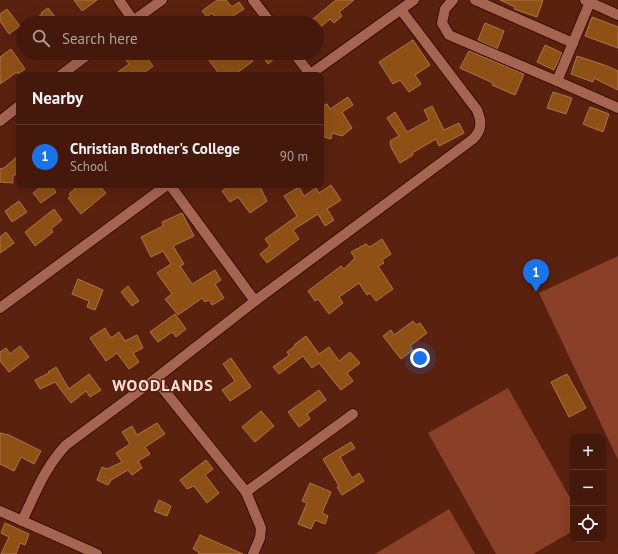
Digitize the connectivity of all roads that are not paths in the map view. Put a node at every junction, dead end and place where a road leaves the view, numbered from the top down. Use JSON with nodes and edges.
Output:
{"nodes":[{"id":1,"x":118,"y":0,"type":"edge"},
{"id":2,"x":162,"y":0,"type":"edge"},
{"id":3,"x":253,"y":0,"type":"edge"},
{"id":4,"x":414,"y":0,"type":"edge"},
{"id":5,"x":453,"y":0,"type":"edge"},
{"id":6,"x":475,"y":0,"type":"edge"},
{"id":7,"x":587,"y":1,"type":"edge"},
{"id":8,"x":401,"y":10,"type":"junction"},
{"id":9,"x":618,"y":15,"type":"edge"},
{"id":10,"x":127,"y":16,"type":"edge"},
{"id":11,"x":139,"y":16,"type":"edge"},
{"id":12,"x":266,"y":16,"type":"edge"},
{"id":13,"x":573,"y":43,"type":"junction"},
{"id":14,"x":80,"y":60,"type":"edge"},
{"id":15,"x":299,"y":60,"type":"edge"},
{"id":16,"x":64,"y":72,"type":"edge"},
{"id":17,"x":308,"y":72,"type":"edge"},
{"id":18,"x":314,"y":72,"type":"edge"},
{"id":19,"x":557,"y":81,"type":"junction"},
{"id":20,"x":16,"y":108,"type":"edge"},
{"id":21,"x":618,"y":108,"type":"edge"},
{"id":22,"x":0,"y":121,"type":"edge"},
{"id":23,"x":163,"y":188,"type":"edge"},
{"id":24,"x":172,"y":188,"type":"edge"},
{"id":25,"x":255,"y":300,"type":"junction"},
{"id":26,"x":0,"y":308,"type":"edge"},
{"id":27,"x":155,"y":379,"type":"junction"},
{"id":28,"x":353,"y":414,"type":"dead end"},
{"id":29,"x":246,"y":492,"type":"junction"},
{"id":30,"x":0,"y":511,"type":"edge"},
{"id":31,"x":22,"y":520,"type":"junction"},
{"id":32,"x":97,"y":554,"type":"edge"},
{"id":33,"x":253,"y":554,"type":"edge"}],
"edges":[{"from":1,"to":10,"type":"street"},
{"from":2,"to":11,"type":"street"},
{"from":3,"to":12,"type":"street"},
{"from":4,"to":8,"type":"street"},
{"from":5,"to":19,"type":"street"},
{"from":6,"to":13,"type":"street"},
{"from":7,"to":9,"type":"street"},
{"from":7,"to":13,"type":"street"},
{"from":8,"to":18,"type":"street"},
{"from":8,"to":25,"type":"street"},
{"from":13,"to":19,"type":"street"},
{"from":14,"to":16,"type":"street"},
{"from":15,"to":17,"type":"street"},
{"from":19,"to":21,"type":"street"},
{"from":20,"to":22,"type":"street"},
{"from":23,"to":26,"type":"street"},
{"from":24,"to":25,"type":"street"},
{"from":25,"to":27,"type":"street"},
{"from":27,"to":29,"type":"street"},
{"from":27,"to":31,"type":"street"},
{"from":28,"to":29,"type":"street"},
{"from":29,"to":33,"type":"street"},
{"from":30,"to":31,"type":"street"},
{"from":31,"to":32,"type":"street"}]}
